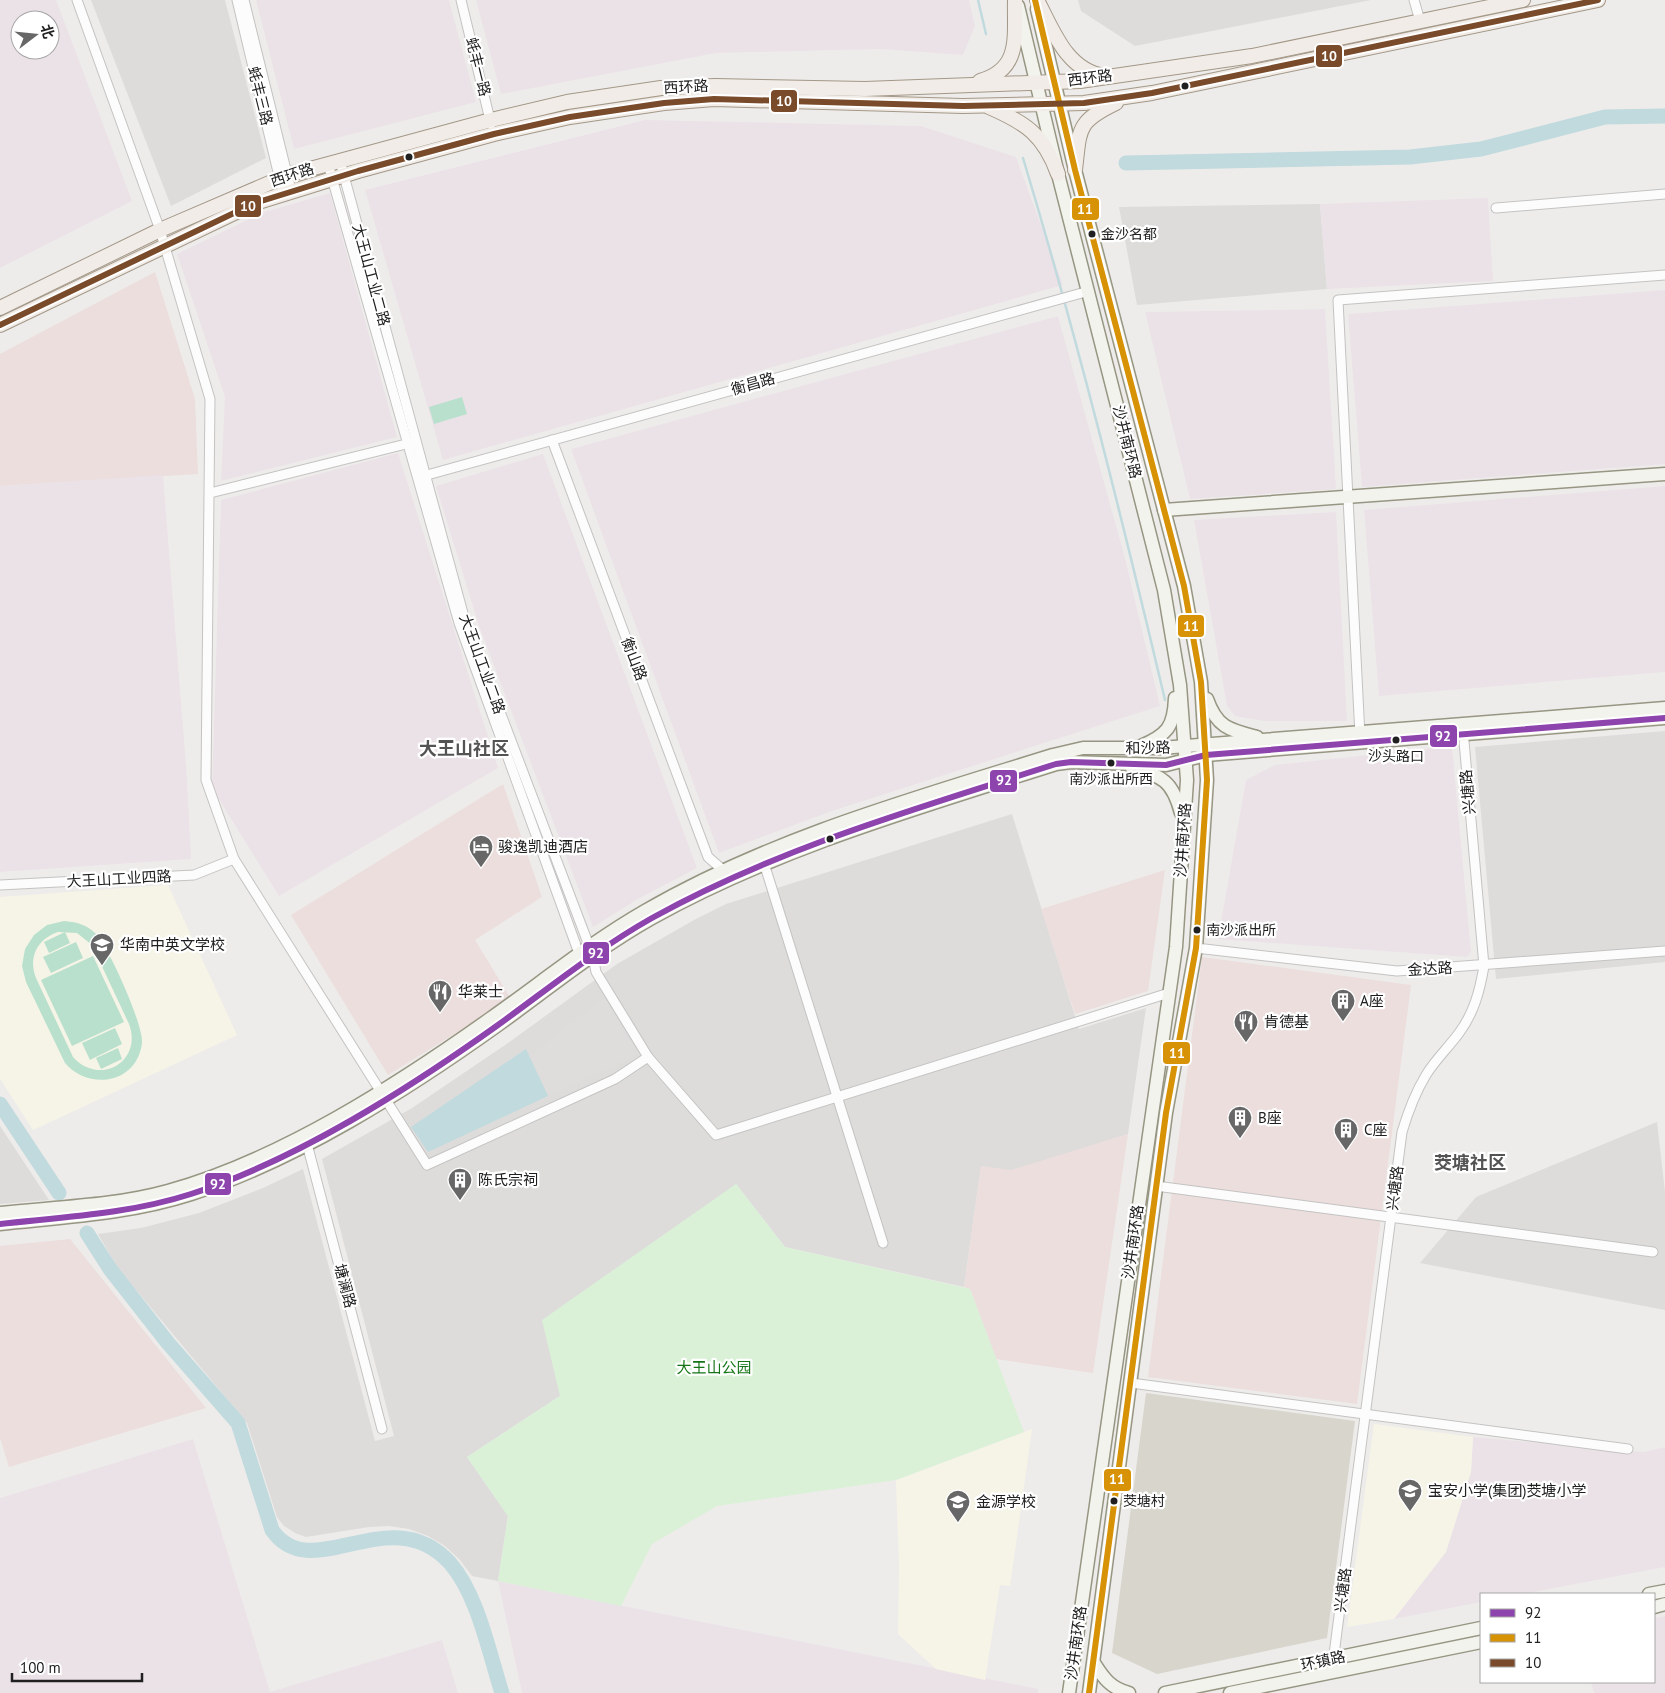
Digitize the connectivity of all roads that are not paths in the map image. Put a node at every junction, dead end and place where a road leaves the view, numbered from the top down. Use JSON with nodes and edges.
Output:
{"nodes":[{"id":1,"x":77,"y":0,"type":"edge"},
{"id":2,"x":237,"y":0,"type":"edge"},
{"id":3,"x":244,"y":0,"type":"edge"},
{"id":4,"x":461,"y":0,"type":"edge"},
{"id":5,"x":1016,"y":0,"type":"edge"},
{"id":6,"x":1036,"y":0,"type":"edge"},
{"id":7,"x":1414,"y":0,"type":"edge"},
{"id":8,"x":1524,"y":0,"type":"edge"},
{"id":9,"x":1598,"y":0,"type":"edge"},
{"id":10,"x":1420,"y":21,"type":"junction"},
{"id":11,"x":1107,"y":77,"type":"junction"},
{"id":12,"x":1055,"y":82,"type":"junction"},
{"id":13,"x":1037,"y":83,"type":"junction"},
{"id":14,"x":962,"y":86,"type":"junction"},
{"id":15,"x":1130,"y":97,"type":"junction"},
{"id":16,"x":1042,"y":104,"type":"junction"},
{"id":17,"x":1060,"y":104,"type":"junction"},
{"id":18,"x":986,"y":106,"type":"junction"},
{"id":19,"x":492,"y":127,"type":"junction"},
{"id":20,"x":334,"y":162,"type":"junction"},
{"id":21,"x":1076,"y":170,"type":"junction"},
{"id":22,"x":1058,"y":174,"type":"junction"},
{"id":23,"x":338,"y":176,"type":"junction"},
{"id":24,"x":283,"y":177,"type":"junction"},
{"id":25,"x":287,"y":192,"type":"junction"},
{"id":26,"x":1665,"y":194,"type":"edge"},
{"id":27,"x":1496,"y":208,"type":"dead end"},
{"id":28,"x":160,"y":230,"type":"junction"},
{"id":29,"x":164,"y":245,"type":"junction"},
{"id":30,"x":1665,"y":275,"type":"edge"},
{"id":31,"x":1089,"y":291,"type":"junction"},
{"id":32,"x":0,"y":308,"type":"edge"},
{"id":33,"x":0,"y":325,"type":"edge"},
{"id":34,"x":552,"y":440,"type":"junction"},
{"id":35,"x":412,"y":442,"type":"junction"},
{"id":36,"x":1665,"y":474,"type":"edge"},
{"id":37,"x":422,"y":477,"type":"junction"},
{"id":38,"x":210,"y":493,"type":"junction"},
{"id":39,"x":1348,"y":496,"type":"junction"},
{"id":40,"x":1164,"y":510,"type":"junction"},
{"id":41,"x":1176,"y":656,"type":"junction"},
{"id":42,"x":1201,"y":682,"type":"junction"},
{"id":43,"x":1665,"y":708,"type":"edge"},
{"id":44,"x":1665,"y":718,"type":"edge"},
{"id":45,"x":1463,"y":729,"type":"junction"},
{"id":46,"x":1360,"y":738,"type":"junction"},
{"id":47,"x":1267,"y":740,"type":"junction"},
{"id":48,"x":1186,"y":746,"type":"junction"},
{"id":49,"x":1136,"y":748,"type":"junction"},
{"id":50,"x":1206,"y":750,"type":"junction"},
{"id":51,"x":1186,"y":760,"type":"junction"},
{"id":52,"x":1112,"y":763,"type":"junction"},
{"id":53,"x":1184,"y":823,"type":"junction"},
{"id":54,"x":234,"y":859,"type":"junction"},
{"id":55,"x":763,"y":860,"type":"junction"},
{"id":56,"x":724,"y":871,"type":"junction"},
{"id":57,"x":0,"y":885,"type":"edge"},
{"id":58,"x":1196,"y":948,"type":"junction"},
{"id":59,"x":1665,"y":952,"type":"edge"},
{"id":60,"x":586,"y":955,"type":"junction"},
{"id":61,"x":1484,"y":966,"type":"junction"},
{"id":62,"x":1169,"y":993,"type":"junction"},
{"id":63,"x":648,"y":1057,"type":"junction"},
{"id":64,"x":383,"y":1095,"type":"junction"},
{"id":65,"x":837,"y":1097,"type":"junction"},
{"id":66,"x":307,"y":1144,"type":"junction"},
{"id":67,"x":1156,"y":1186,"type":"junction"},
{"id":68,"x":0,"y":1213,"type":"edge"},
{"id":69,"x":1391,"y":1217,"type":"junction"},
{"id":70,"x":0,"y":1224,"type":"edge"},
{"id":71,"x":883,"y":1243,"type":"dead end"},
{"id":72,"x":1653,"y":1252,"type":"dead end"},
{"id":73,"x":1130,"y":1382,"type":"junction"},
{"id":74,"x":1366,"y":1414,"type":"junction"},
{"id":75,"x":382,"y":1429,"type":"dead end"},
{"id":76,"x":1628,"y":1449,"type":"dead end"},
{"id":77,"x":1480,"y":1628,"type":"edge"},
{"id":78,"x":1480,"y":1642,"type":"edge"},
{"id":79,"x":1334,"y":1658,"type":"junction"},
{"id":80,"x":1094,"y":1663,"type":"junction"},
{"id":81,"x":1332,"y":1672,"type":"junction"},
{"id":82,"x":1068,"y":1693,"type":"edge"},
{"id":83,"x":1089,"y":1693,"type":"edge"},
{"id":84,"x":1130,"y":1693,"type":"edge"},
{"id":85,"x":1165,"y":1693,"type":"edge"},
{"id":86,"x":1230,"y":1693,"type":"edge"}],
"edges":[{"from":1,"to":28,"type":"street"},
{"from":2,"to":24,"type":"street","name":"蚝丰三路"},
{"from":3,"to":24,"type":"street","name":"蚝丰三路"},
{"from":4,"to":19,"type":"street","name":"蚝丰一路"},
{"from":5,"to":13,"type":"main road","name":"沙井南环路"},
{"from":5,"to":14,"type":"main road"},
{"from":6,"to":11,"type":"main road"},
{"from":6,"to":12,"type":"main road","name":"沙井南环路"},
{"from":7,"to":10,"type":"street"},
{"from":8,"to":10,"type":"main road","name":"西环路"},
{"from":9,"to":15,"type":"main road","name":"西环路"},
{"from":10,"to":11,"type":"main road","name":"西环路"},
{"from":11,"to":12,"type":"main road","name":"西环路"},
{"from":12,"to":13,"type":"main road","name":"西环路"},
{"from":12,"to":17,"type":"main road","name":"沙井南环路"},
{"from":13,"to":14,"type":"main road","name":"西环路"},
{"from":13,"to":16,"type":"main road","name":"沙井南环路"},
{"from":14,"to":19,"type":"main road","name":"西环路"},
{"from":15,"to":17,"type":"main road","name":"西环路"},
{"from":15,"to":21,"type":"main road"},
{"from":16,"to":17,"type":"main road","name":"西环路"},
{"from":16,"to":18,"type":"main road","name":"西环路"},
{"from":16,"to":22,"type":"main road","name":"沙井南环路"},
{"from":17,"to":21,"type":"main road","name":"沙井南环路"},
{"from":18,"to":19,"type":"main road","name":"西环路"},
{"from":18,"to":22,"type":"main road"},
{"from":19,"to":20,"type":"main road","name":"西环路"},
{"from":19,"to":23,"type":"main road","name":"西环路"},
{"from":20,"to":23,"type":"street","name":"大王山工业二路"},
{"from":20,"to":24,"type":"main road","name":"西环路"},
{"from":21,"to":40,"type":"main road","name":"沙井南环路"},
{"from":22,"to":31,"type":"main road","name":"沙井南环路"},
{"from":23,"to":25,"type":"main road","name":"西环路"},
{"from":23,"to":35,"type":"street","name":"大王山工业二路"},
{"from":24,"to":25,"type":"street","name":"蚝丰三路"},
{"from":24,"to":28,"type":"main road","name":"西环路"},
{"from":25,"to":29,"type":"main road","name":"西环路"},
{"from":26,"to":27,"type":"street"},
{"from":28,"to":29,"type":"street"},
{"from":28,"to":32,"type":"main road","name":"西环路"},
{"from":29,"to":33,"type":"main road","name":"西环路"},
{"from":29,"to":38,"type":"street"},
{"from":30,"to":39,"type":"street"},
{"from":31,"to":34,"type":"street","name":"衡昌路"},
{"from":31,"to":41,"type":"main road","name":"沙井南环路"},
{"from":34,"to":37,"type":"street","name":"衡昌路"},
{"from":34,"to":56,"type":"street","name":"衡山路"},
{"from":35,"to":37,"type":"street","name":"大王山工业二路"},
{"from":35,"to":38,"type":"street"},
{"from":36,"to":39,"type":"main road"},
{"from":37,"to":60,"type":"street","name":"大王山工业二路"},
{"from":38,"to":54,"type":"street"},
{"from":39,"to":40,"type":"main road"},
{"from":39,"to":46,"type":"street"},
{"from":40,"to":42,"type":"main road","name":"沙井南环路"},
{"from":41,"to":48,"type":"main road","name":"沙井南环路"},
{"from":41,"to":49,"type":"main road"},
{"from":42,"to":47,"type":"main road"},
{"from":42,"to":50,"type":"main road","name":"沙井南环路"},
{"from":43,"to":45,"type":"main road"},
{"from":44,"to":45,"type":"main road"},
{"from":45,"to":46,"type":"main road"},
{"from":45,"to":61,"type":"street","name":"兴塘路"},
{"from":46,"to":47,"type":"main road"},
{"from":46,"to":50,"type":"main road"},
{"from":47,"to":50,"type":"main road"},
{"from":48,"to":49,"type":"main road","name":"和沙路"},
{"from":48,"to":50,"type":"main road","name":"和沙路"},
{"from":48,"to":51,"type":"main road","name":"沙井南环路"},
{"from":49,"to":55,"type":"main road","name":"和沙路"},
{"from":50,"to":51,"type":"main road","name":"和沙路"},
{"from":50,"to":58,"type":"main road","name":"沙井南环路"},
{"from":51,"to":52,"type":"main road","name":"和沙路"},
{"from":51,"to":53,"type":"main road","name":"沙井南环路"},
{"from":52,"to":53,"type":"main road"},
{"from":52,"to":55,"type":"main road","name":"和沙路"},
{"from":53,"to":62,"type":"main road","name":"沙井南环路"},
{"from":54,"to":57,"type":"street","name":"大王山工业四路"},
{"from":54,"to":64,"type":"street"},
{"from":55,"to":56,"type":"main road","name":"和沙路"},
{"from":55,"to":60,"type":"main road","name":"和沙路"},
{"from":55,"to":65,"type":"street"},
{"from":56,"to":60,"type":"main road","name":"和沙路"},
{"from":58,"to":61,"type":"street","name":"金达路"},
{"from":58,"to":67,"type":"main road","name":"沙井南环路"},
{"from":59,"to":61,"type":"street","name":"金达路"},
{"from":60,"to":63,"type":"street"},
{"from":60,"to":64,"type":"main road","name":"和沙路"},
{"from":61,"to":69,"type":"street","name":"兴塘路"},
{"from":62,"to":65,"type":"street"},
{"from":62,"to":82,"type":"main road","name":"沙井南环路"},
{"from":63,"to":64,"type":"street"},
{"from":63,"to":65,"type":"street"},
{"from":64,"to":66,"type":"main road","name":"和沙路"},
{"from":64,"to":68,"type":"main road","name":"和沙路"},
{"from":65,"to":71,"type":"street"},
{"from":66,"to":70,"type":"main road","name":"和沙路"},
{"from":66,"to":75,"type":"street","name":"塘澜路"},
{"from":67,"to":69,"type":"street"},
{"from":67,"to":73,"type":"main road","name":"沙井南环路"},
{"from":69,"to":72,"type":"street"},
{"from":69,"to":74,"type":"street","name":"兴塘路"},
{"from":73,"to":74,"type":"street"},
{"from":73,"to":80,"type":"main road","name":"沙井南环路"},
{"from":74,"to":76,"type":"street"},
{"from":74,"to":79,"type":"street","name":"兴塘路"},
{"from":77,"to":79,"type":"main road","name":"环镇路"},
{"from":78,"to":81,"type":"main road","name":"环镇路"},
{"from":79,"to":81,"type":"street","name":"兴塘路"},
{"from":79,"to":85,"type":"main road","name":"环镇路"},
{"from":80,"to":83,"type":"main road","name":"沙井南环路"},
{"from":80,"to":84,"type":"main road"},
{"from":81,"to":86,"type":"main road","name":"环镇路"}]}
